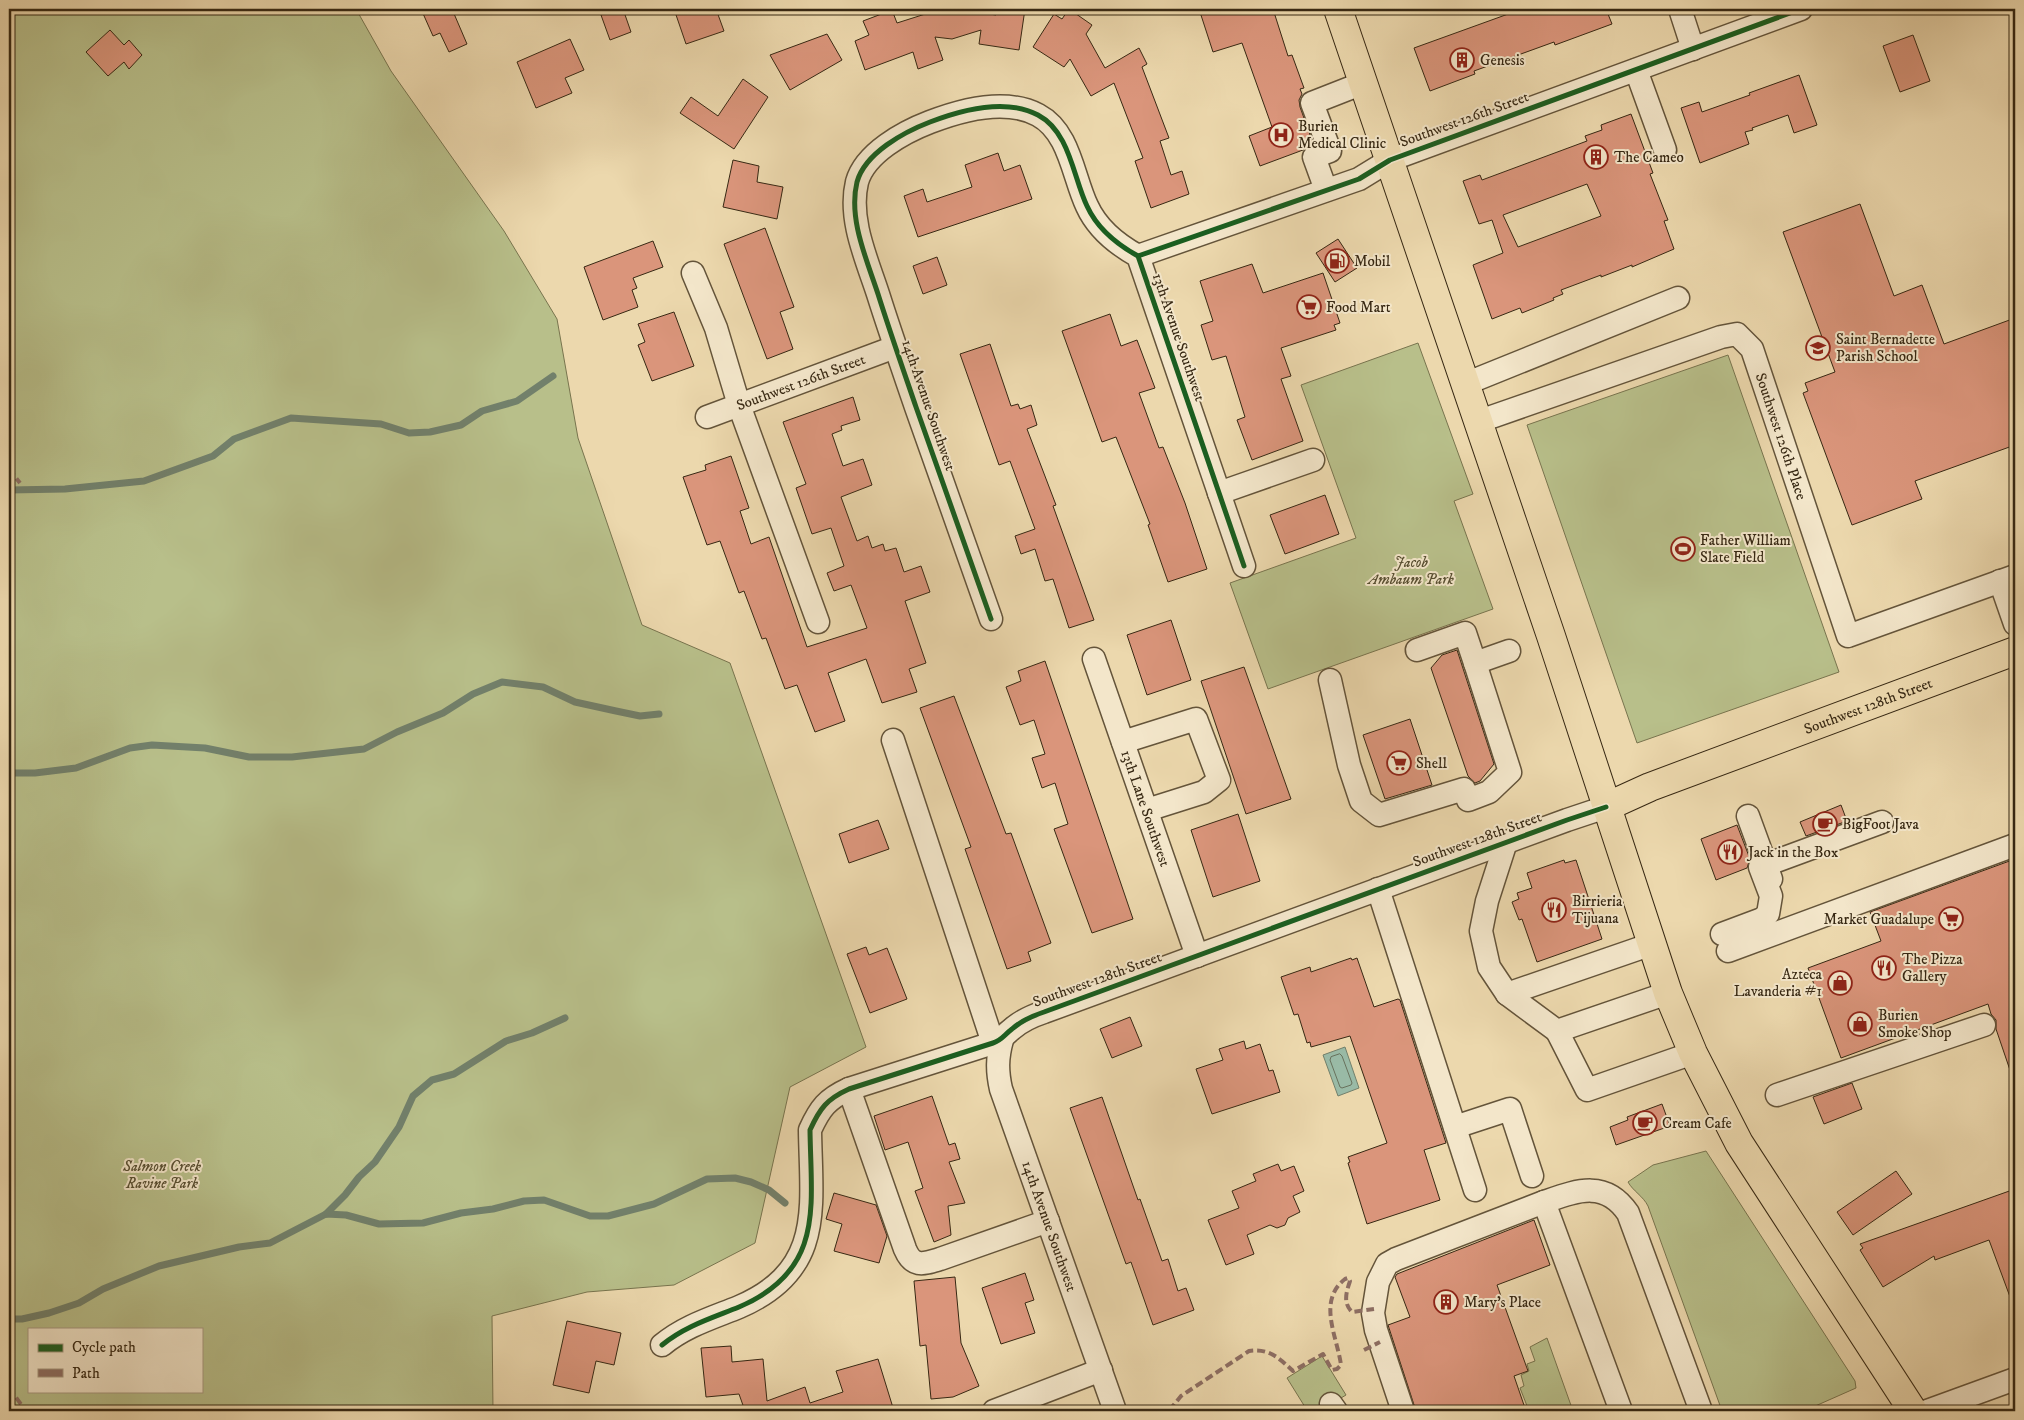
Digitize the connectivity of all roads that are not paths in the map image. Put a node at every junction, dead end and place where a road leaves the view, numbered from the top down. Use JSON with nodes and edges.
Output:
{"nodes":[{"id":1,"x":1680,"y":9,"type":"edge"},
{"id":2,"x":1802,"y":9,"type":"edge"},
{"id":3,"x":1345,"y":11,"type":"edge"},
{"id":4,"x":1750,"y":18,"type":"edge"},
{"id":5,"x":1693,"y":48,"type":"junction"},
{"id":6,"x":1636,"y":70,"type":"junction"},
{"id":7,"x":1364,"y":83,"type":"junction"},
{"id":8,"x":1665,"y":150,"type":"dead end"},
{"id":9,"x":1390,"y":160,"type":"junction"},
{"id":10,"x":1326,"y":190,"type":"junction"},
{"id":11,"x":1138,"y":256,"type":"junction"},
{"id":12,"x":693,"y":273,"type":"dead end"},
{"id":13,"x":1678,"y":298,"type":"dead end"},
{"id":14,"x":895,"y":347,"type":"junction"},
{"id":15,"x":1465,"y":384,"type":"junction"},
{"id":16,"x":739,"y":405,"type":"junction"},
{"id":17,"x":707,"y":416,"type":"dead end"},
{"id":18,"x":1477,"y":422,"type":"junction"},
{"id":19,"x":1313,"y":460,"type":"dead end"},
{"id":20,"x":1220,"y":493,"type":"junction"},
{"id":21,"x":1244,"y":566,"type":"dead end"},
{"id":22,"x":2008,"y":578,"type":"edge"},
{"id":23,"x":991,"y":619,"type":"dead end"},
{"id":24,"x":818,"y":622,"type":"dead end"},
{"id":25,"x":2015,"y":624,"type":"edge"},
{"id":26,"x":1417,"y":650,"type":"dead end"},
{"id":27,"x":1509,"y":651,"type":"dead end"},
{"id":28,"x":2015,"y":651,"type":"edge"},
{"id":29,"x":1094,"y":659,"type":"dead end"},
{"id":30,"x":1475,"y":662,"type":"junction"},
{"id":31,"x":1330,"y":680,"type":"dead end"},
{"id":32,"x":893,"y":740,"type":"dead end"},
{"id":33,"x":1122,"y":742,"type":"junction"},
{"id":34,"x":1606,"y":807,"type":"junction"},
{"id":35,"x":1147,"y":810,"type":"junction"},
{"id":36,"x":1745,"y":819,"type":"dead end"},
{"id":37,"x":1882,"y":822,"type":"dead end"},
{"id":38,"x":1506,"y":842,"type":"junction"},
{"id":39,"x":2015,"y":845,"type":"edge"},
{"id":40,"x":1766,"y":865,"type":"junction"},
{"id":41,"x":1378,"y":889,"type":"junction"},
{"id":42,"x":1790,"y":928,"type":"junction"},
{"id":43,"x":1652,"y":944,"type":"junction"},
{"id":44,"x":1197,"y":956,"type":"junction"},
{"id":45,"x":1507,"y":994,"type":"junction"},
{"id":46,"x":1668,"y":994,"type":"junction"},
{"id":47,"x":1984,"y":1025,"type":"dead end"},
{"id":48,"x":1557,"y":1031,"type":"junction"},
{"id":49,"x":997,"y":1042,"type":"junction"},
{"id":50,"x":1693,"y":1053,"type":"junction"},
{"id":51,"x":849,"y":1089,"type":"junction"},
{"id":52,"x":1777,"y":1095,"type":"dead end"},
{"id":53,"x":1455,"y":1127,"type":"junction"},
{"id":54,"x":1532,"y":1176,"type":"dead end"},
{"id":55,"x":1476,"y":1190,"type":"dead end"},
{"id":56,"x":1544,"y":1202,"type":"junction"},
{"id":57,"x":1048,"y":1221,"type":"junction"},
{"id":58,"x":662,"y":1345,"type":"dead end"},
{"id":59,"x":1101,"y":1370,"type":"junction"},
{"id":60,"x":2015,"y":1380,"type":"edge"},
{"id":61,"x":994,"y":1411,"type":"edge"},
{"id":62,"x":1115,"y":1411,"type":"edge"},
{"id":63,"x":1403,"y":1411,"type":"edge"},
{"id":64,"x":1621,"y":1411,"type":"edge"},
{"id":65,"x":1701,"y":1411,"type":"edge"},
{"id":66,"x":1913,"y":1411,"type":"edge"},
{"id":67,"x":1927,"y":1411,"type":"edge"}],
"edges":[{"from":1,"to":5,"type":"street"},
{"from":2,"to":4,"type":"street","name":"Southwest 126th Street"},
{"from":3,"to":7,"type":"main road"},
{"from":4,"to":5,"type":"street","name":"Southwest 126th Street"},
{"from":5,"to":6,"type":"street","name":"Southwest 126th Street"},
{"from":6,"to":8,"type":"street"},
{"from":6,"to":9,"type":"street","name":"Southwest 126th Street"},
{"from":7,"to":9,"type":"main road"},
{"from":7,"to":10,"type":"street"},
{"from":9,"to":10,"type":"street","name":"Southwest 126th Street"},
{"from":9,"to":15,"type":"main road"},
{"from":10,"to":11,"type":"street","name":"Southwest 126th Street"},
{"from":11,"to":14,"type":"street","name":"14th Avenue Southwest"},
{"from":11,"to":20,"type":"street","name":"13th Avenue Southwest"},
{"from":12,"to":16,"type":"street"},
{"from":13,"to":15,"type":"street"},
{"from":14,"to":16,"type":"street","name":"Southwest 126th Street"},
{"from":14,"to":23,"type":"street","name":"14th Avenue Southwest"},
{"from":15,"to":18,"type":"main road"},
{"from":16,"to":17,"type":"street","name":"Southwest 126th Street"},
{"from":16,"to":24,"type":"street"},
{"from":18,"to":22,"type":"street","name":"Southwest 126th Place"},
{"from":18,"to":34,"type":"main road"},
{"from":19,"to":20,"type":"street"},
{"from":20,"to":21,"type":"street","name":"13th Avenue Southwest"},
{"from":22,"to":25,"type":"street"},
{"from":26,"to":30,"type":"street"},
{"from":27,"to":30,"type":"street"},
{"from":28,"to":34,"type":"main road","name":"Southwest 128th Street"},
{"from":29,"to":33,"type":"street","name":"13th Lane Southwest"},
{"from":30,"to":31,"type":"street"},
{"from":32,"to":49,"type":"street"},
{"from":33,"to":35,"type":"street","name":"13th Lane Southwest"},
{"from":33,"to":35,"type":"street"},
{"from":34,"to":38,"type":"street","name":"Southwest 128th Street"},
{"from":34,"to":43,"type":"main road"},
{"from":35,"to":44,"type":"street","name":"13th Lane Southwest"},
{"from":36,"to":40,"type":"street"},
{"from":37,"to":40,"type":"street"},
{"from":38,"to":41,"type":"street","name":"Southwest 128th Street"},
{"from":38,"to":45,"type":"street"},
{"from":39,"to":42,"type":"street"},
{"from":40,"to":42,"type":"street"},
{"from":40,"to":42,"type":"street"},
{"from":41,"to":44,"type":"street","name":"Southwest 128th Street"},
{"from":41,"to":53,"type":"street"},
{"from":43,"to":45,"type":"street"},
{"from":43,"to":46,"type":"main road"},
{"from":44,"to":49,"type":"street","name":"Southwest 128th Street"},
{"from":45,"to":48,"type":"street"},
{"from":46,"to":48,"type":"street"},
{"from":46,"to":50,"type":"main road"},
{"from":47,"to":52,"type":"street"},
{"from":48,"to":50,"type":"street"},
{"from":49,"to":51,"type":"street","name":"Southwest 128th Street"},
{"from":49,"to":57,"type":"street","name":"14th Avenue Southwest"},
{"from":50,"to":66,"type":"main road"},
{"from":51,"to":57,"type":"street"},
{"from":51,"to":58,"type":"street","name":"Southwest 128th Street"},
{"from":53,"to":54,"type":"street"},
{"from":53,"to":55,"type":"street"},
{"from":56,"to":63,"type":"street"},
{"from":56,"to":64,"type":"street"},
{"from":56,"to":65,"type":"street"},
{"from":57,"to":59,"type":"street","name":"14th Avenue Southwest"},
{"from":59,"to":61,"type":"street"},
{"from":59,"to":62,"type":"street","name":"14th Avenue Southwest"},
{"from":60,"to":67,"type":"street"}]}
